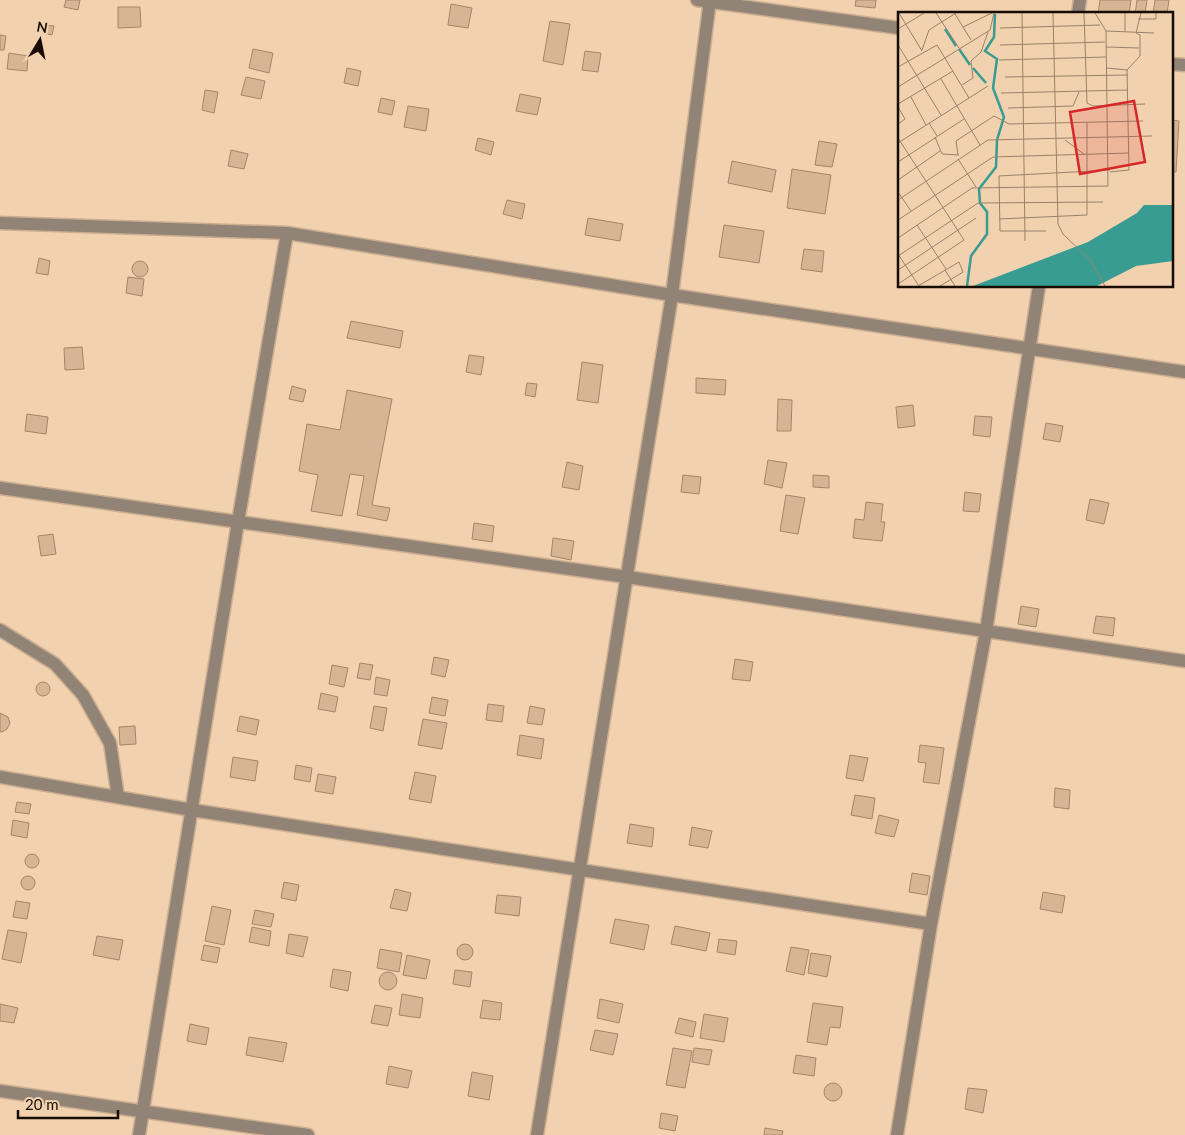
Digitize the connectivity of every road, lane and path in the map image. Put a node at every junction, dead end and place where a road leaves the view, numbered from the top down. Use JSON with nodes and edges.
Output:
{"nodes":[{"id":1,"x":706,"y":1,"type":"edge"},
{"id":2,"x":898,"y":28,"type":"edge"},
{"id":3,"x":1172,"y":64,"type":"edge"},
{"id":4,"x":1185,"y":65,"type":"edge"},
{"id":5,"x":0,"y":224,"type":"edge"},
{"id":6,"x":287,"y":233,"type":"junction"},
{"id":7,"x":1038,"y":288,"type":"edge"},
{"id":8,"x":672,"y":295,"type":"junction"},
{"id":9,"x":1029,"y":350,"type":"junction"},
{"id":10,"x":1185,"y":372,"type":"edge"},
{"id":11,"x":0,"y":488,"type":"edge"},
{"id":12,"x":238,"y":522,"type":"junction"},
{"id":13,"x":627,"y":577,"type":"junction"},
{"id":14,"x":0,"y":630,"type":"edge"},
{"id":15,"x":986,"y":631,"type":"junction"},
{"id":16,"x":1185,"y":661,"type":"edge"},
{"id":17,"x":0,"y":777,"type":"edge"},
{"id":18,"x":118,"y":797,"type":"junction"},
{"id":19,"x":192,"y":810,"type":"junction"},
{"id":20,"x":580,"y":869,"type":"junction"},
{"id":21,"x":931,"y":924,"type":"junction"},
{"id":22,"x":0,"y":1091,"type":"edge"},
{"id":23,"x":143,"y":1112,"type":"junction"},
{"id":24,"x":140,"y":1135,"type":"edge"},
{"id":25,"x":308,"y":1135,"type":"edge"},
{"id":26,"x":537,"y":1135,"type":"edge"},
{"id":27,"x":897,"y":1135,"type":"edge"}],
"edges":[{"from":1,"to":2,"type":"street"},
{"from":1,"to":8,"type":"street"},
{"from":3,"to":4,"type":"street"},
{"from":5,"to":6,"type":"street"},
{"from":6,"to":8,"type":"street"},
{"from":6,"to":12,"type":"street"},
{"from":7,"to":9,"type":"street"},
{"from":8,"to":9,"type":"street"},
{"from":8,"to":13,"type":"street"},
{"from":9,"to":10,"type":"street"},
{"from":9,"to":15,"type":"street"},
{"from":11,"to":12,"type":"street"},
{"from":12,"to":13,"type":"street"},
{"from":12,"to":19,"type":"street"},
{"from":13,"to":15,"type":"street"},
{"from":13,"to":20,"type":"street"},
{"from":14,"to":18,"type":"street"},
{"from":15,"to":16,"type":"street"},
{"from":15,"to":21,"type":"street"},
{"from":17,"to":18,"type":"street"},
{"from":18,"to":19,"type":"street"},
{"from":19,"to":20,"type":"street"},
{"from":19,"to":23,"type":"street"},
{"from":20,"to":21,"type":"street"},
{"from":20,"to":26,"type":"street"},
{"from":21,"to":27,"type":"street"},
{"from":22,"to":23,"type":"street"},
{"from":23,"to":24,"type":"street"},
{"from":23,"to":25,"type":"street"}]}
